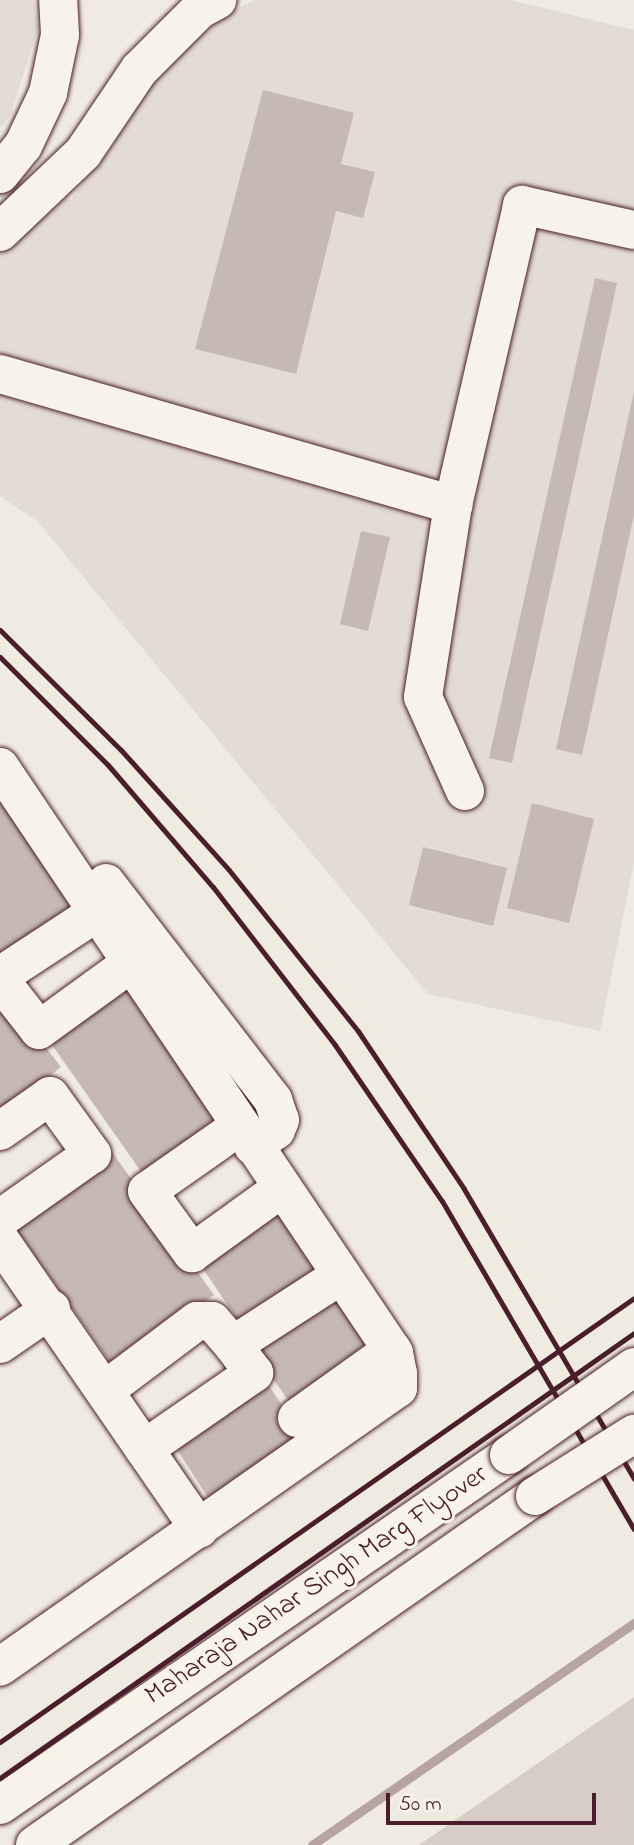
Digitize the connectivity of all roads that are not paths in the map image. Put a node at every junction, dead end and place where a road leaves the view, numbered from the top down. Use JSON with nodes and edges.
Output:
{"nodes":[{"id":1,"x":58,"y":0,"type":"edge"},
{"id":2,"x":217,"y":0,"type":"edge"},
{"id":3,"x":0,"y":174,"type":"edge"},
{"id":4,"x":634,"y":230,"type":"edge"},
{"id":5,"x":0,"y":232,"type":"edge"},
{"id":6,"x":0,"y":374,"type":"edge"},
{"id":7,"x":453,"y":505,"type":"junction"},
{"id":8,"x":0,"y":767,"type":"edge"},
{"id":9,"x":465,"y":791,"type":"dead end"},
{"id":10,"x":92,"y":864,"type":"dead end"},
{"id":11,"x":107,"y":905,"type":"junction"},
{"id":12,"x":130,"y":964,"type":"junction"},
{"id":13,"x":0,"y":978,"type":"edge"},
{"id":14,"x":0,"y":1131,"type":"edge"},
{"id":15,"x":247,"y":1136,"type":"junction"},
{"id":16,"x":282,"y":1188,"type":"junction"},
{"id":17,"x":0,"y":1219,"type":"edge"},
{"id":18,"x":0,"y":1240,"type":"edge"},
{"id":19,"x":341,"y":1275,"type":"junction"},
{"id":20,"x":51,"y":1309,"type":"junction"},
{"id":21,"x":0,"y":1345,"type":"edge"},
{"id":22,"x":233,"y":1345,"type":"junction"},
{"id":23,"x":392,"y":1350,"type":"junction"},
{"id":24,"x":634,"y":1367,"type":"edge"},
{"id":25,"x":105,"y":1390,"type":"junction"},
{"id":26,"x":297,"y":1418,"type":"dead end"},
{"id":27,"x":634,"y":1434,"type":"edge"},
{"id":28,"x":144,"y":1449,"type":"junction"},
{"id":29,"x":199,"y":1529,"type":"junction"},
{"id":30,"x":0,"y":1667,"type":"edge"},
{"id":31,"x":0,"y":1805,"type":"edge"},
{"id":32,"x":35,"y":1845,"type":"edge"}],
"edges":[{"from":1,"to":3,"type":"street"},
{"from":2,"to":5,"type":"street"},
{"from":4,"to":7,"type":"street"},
{"from":6,"to":7,"type":"street"},
{"from":7,"to":9,"type":"street"},
{"from":8,"to":11,"type":"street"},
{"from":10,"to":11,"type":"street"},
{"from":11,"to":12,"type":"street"},
{"from":11,"to":13,"type":"street"},
{"from":11,"to":15,"type":"street"},
{"from":12,"to":13,"type":"street"},
{"from":12,"to":15,"type":"street"},
{"from":14,"to":17,"type":"street"},
{"from":15,"to":16,"type":"street"},
{"from":15,"to":16,"type":"street"},
{"from":16,"to":19,"type":"street"},
{"from":18,"to":20,"type":"street"},
{"from":19,"to":22,"type":"street"},
{"from":19,"to":23,"type":"street"},
{"from":20,"to":21,"type":"street"},
{"from":20,"to":25,"type":"street"},
{"from":22,"to":25,"type":"street"},
{"from":22,"to":28,"type":"street"},
{"from":23,"to":26,"type":"street"},
{"from":23,"to":29,"type":"street"},
{"from":24,"to":31,"type":"street","name":"Maharaja Nahar Singh Marg Flyover","bridge":true},
{"from":25,"to":28,"type":"street"},
{"from":27,"to":32,"type":"street","name":"Maharaja Nahar Singh Marg Flyover","bridge":true},
{"from":28,"to":29,"type":"street"},
{"from":29,"to":30,"type":"street"}]}
